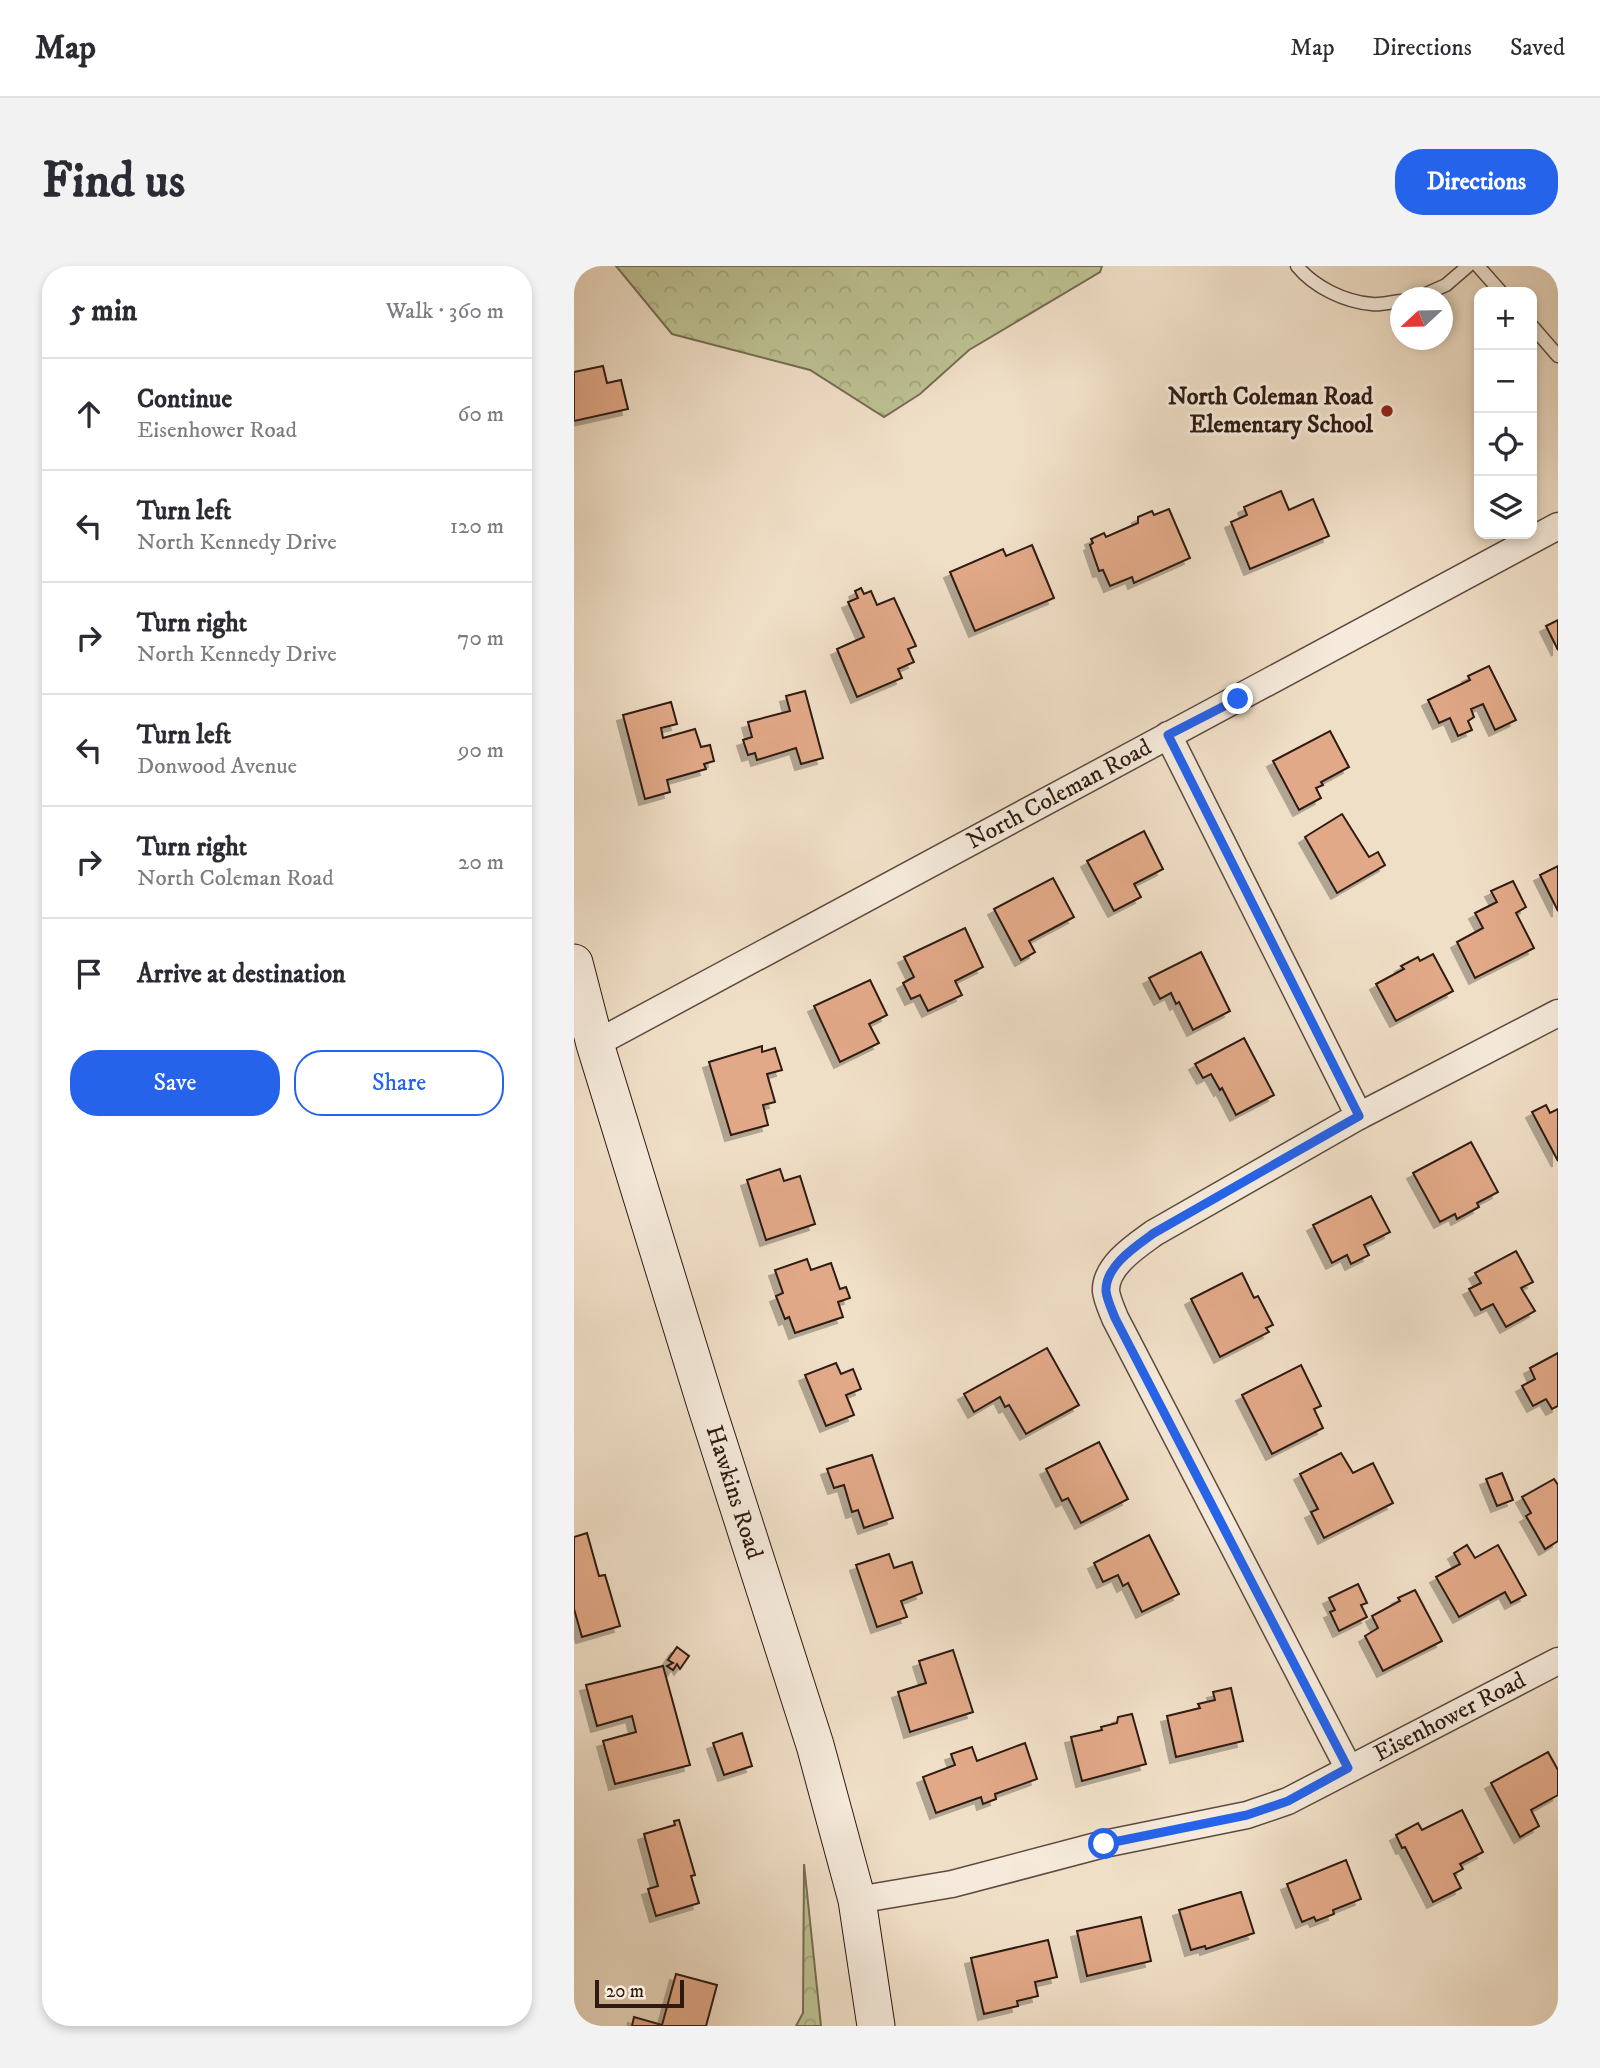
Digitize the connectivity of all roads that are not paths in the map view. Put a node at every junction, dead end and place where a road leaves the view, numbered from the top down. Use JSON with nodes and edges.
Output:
{"nodes":[{"id":1,"x":1297,"y":266,"type":"edge"},
{"id":2,"x":1468,"y":266,"type":"edge"},
{"id":3,"x":1478,"y":266,"type":"edge"},
{"id":4,"x":1442,"y":287,"type":"edge"},
{"id":5,"x":1497,"y":287,"type":"edge"},
{"id":6,"x":1390,"y":302,"type":"edge"},
{"id":7,"x":1537,"y":333,"type":"edge"},
{"id":8,"x":1558,"y":356,"type":"edge"},
{"id":9,"x":1558,"y":526,"type":"edge"},
{"id":10,"x":1168,"y":735,"type":"junction"},
{"id":11,"x":574,"y":963,"type":"edge"},
{"id":12,"x":1558,"y":1013,"type":"edge"},
{"id":13,"x":596,"y":1044,"type":"junction"},
{"id":14,"x":1359,"y":1116,"type":"junction"},
{"id":15,"x":1558,"y":1661,"type":"edge"},
{"id":16,"x":1348,"y":1768,"type":"junction"},
{"id":17,"x":857,"y":1900,"type":"junction"},
{"id":18,"x":876,"y":2026,"type":"edge"}],
"edges":[{"from":1,"to":6,"type":"lane"},
{"from":2,"to":4,"type":"lane"},
{"from":3,"to":5,"type":"lane"},
{"from":7,"to":8,"type":"lane"},
{"from":9,"to":10,"type":"street","name":"North Coleman Road"},
{"from":10,"to":13,"type":"street","name":"North Coleman Road"},
{"from":10,"to":14,"type":"street"},
{"from":11,"to":13,"type":"street","name":"Hawkins Road"},
{"from":12,"to":14,"type":"street"},
{"from":13,"to":17,"type":"street","name":"Hawkins Road"},
{"from":14,"to":16,"type":"street"},
{"from":15,"to":16,"type":"street","name":"Eisenhower Road"},
{"from":16,"to":17,"type":"street","name":"Eisenhower Road"},
{"from":17,"to":18,"type":"street","name":"Hawkins Road"}]}
